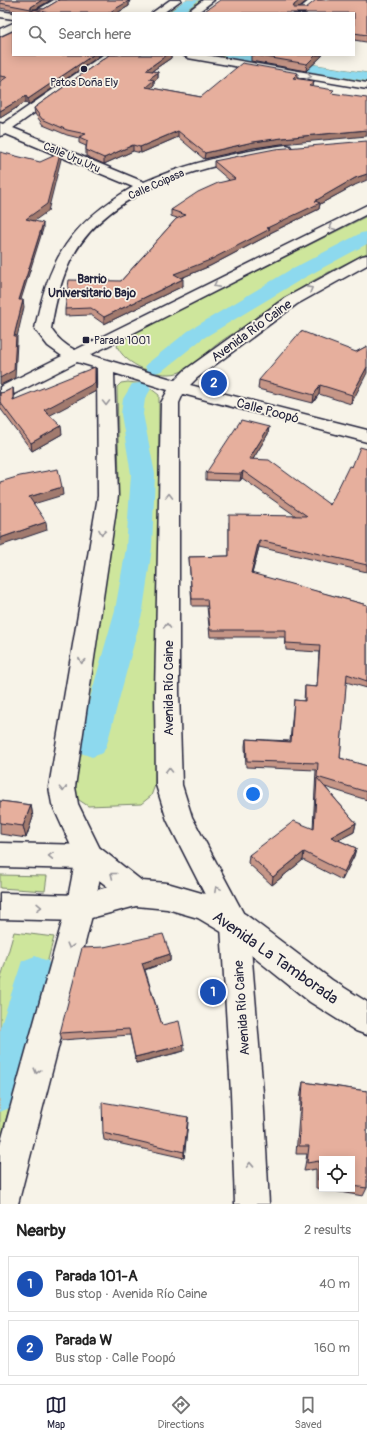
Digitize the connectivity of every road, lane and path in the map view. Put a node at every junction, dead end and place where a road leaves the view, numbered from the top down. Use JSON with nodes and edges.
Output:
{"nodes":[{"id":1,"x":61,"y":0,"type":"edge"},
{"id":2,"x":176,"y":0,"type":"edge"},
{"id":3,"x":209,"y":0,"type":"edge"},
{"id":4,"x":316,"y":0,"type":"edge"},
{"id":5,"x":39,"y":12,"type":"edge"},
{"id":6,"x":158,"y":12,"type":"edge"},
{"id":7,"x":192,"y":12,"type":"edge"},
{"id":8,"x":300,"y":12,"type":"edge"},
{"id":9,"x":0,"y":14,"type":"edge"},
{"id":10,"x":12,"y":16,"type":"edge"},
{"id":11,"x":0,"y":21,"type":"edge"},
{"id":12,"x":12,"y":25,"type":"edge"},
{"id":13,"x":12,"y":26,"type":"edge"},
{"id":14,"x":0,"y":33,"type":"edge"},
{"id":15,"x":109,"y":56,"type":"edge"},
{"id":16,"x":194,"y":56,"type":"edge"},
{"id":17,"x":367,"y":86,"type":"edge"},
{"id":18,"x":2,"y":129,"type":"edge"},
{"id":19,"x":301,"y":147,"type":"edge"},
{"id":20,"x":144,"y":187,"type":"junction"},
{"id":21,"x":367,"y":209,"type":"edge"},
{"id":22,"x":367,"y":259,"type":"edge"},
{"id":23,"x":102,"y":354,"type":"junction"},
{"id":24,"x":76,"y":356,"type":"junction"},
{"id":25,"x":178,"y":386,"type":"junction"},
{"id":26,"x":0,"y":394,"type":"edge"},
{"id":27,"x":367,"y":436,"type":"edge"},
{"id":28,"x":0,"y":855,"type":"edge"},
{"id":29,"x":90,"y":856,"type":"junction"},
{"id":30,"x":136,"y":893,"type":"junction"},
{"id":31,"x":0,"y":906,"type":"edge"},
{"id":32,"x":80,"y":908,"type":"junction"},
{"id":33,"x":235,"y":924,"type":"junction"},
{"id":34,"x":367,"y":1020,"type":"edge"},
{"id":35,"x":1,"y":1204,"type":"edge"},
{"id":36,"x":252,"y":1204,"type":"edge"}],
"edges":[{"from":1,"to":5,"type":"street"},
{"from":2,"to":6,"type":"street"},
{"from":3,"to":7,"type":"street"},
{"from":4,"to":8,"type":"street"},
{"from":9,"to":10,"type":"street"},
{"from":11,"to":12,"type":"street"},
{"from":13,"to":14,"type":"street"},
{"from":15,"to":18,"type":"street"},
{"from":16,"to":17,"type":"street","one_way":true},
{"from":18,"to":20,"type":"street","name":"Calle Uru Uru"},
{"from":19,"to":20,"type":"street","name":"Calle Coipasa"},
{"from":20,"to":24,"type":"street","name":"Calle Coipasa"},
{"from":21,"to":23,"type":"street","one_way":true},
{"from":25,"to":22,"type":"street","name":"Avenida Río Caine","one_way":true},
{"from":23,"to":24,"type":"street","name":"Calle Poopó"},
{"from":23,"to":25,"type":"street","name":"Calle Poopó"},
{"from":23,"to":29,"type":"street","one_way":true},
{"from":24,"to":26,"type":"street"},
{"from":25,"to":27,"type":"street","name":"Calle Poopó"},
{"from":33,"to":25,"type":"street","name":"Avenida Río Caine","one_way":true},
{"from":29,"to":28,"type":"street","one_way":true},
{"from":30,"to":29,"type":"street","one_way":true},
{"from":29,"to":32,"type":"street"},
{"from":30,"to":32,"type":"street","name":"Avenida La Tamborada"},
{"from":30,"to":33,"type":"street","name":"Avenida La Tamborada"},
{"from":31,"to":32,"type":"street","name":"Avenida La Tamborada","one_way":true},
{"from":32,"to":35,"type":"street","one_way":true},
{"from":33,"to":34,"type":"street","name":"Avenida La Tamborada"},
{"from":36,"to":33,"type":"street","name":"Avenida Río Caine","one_way":true}]}
